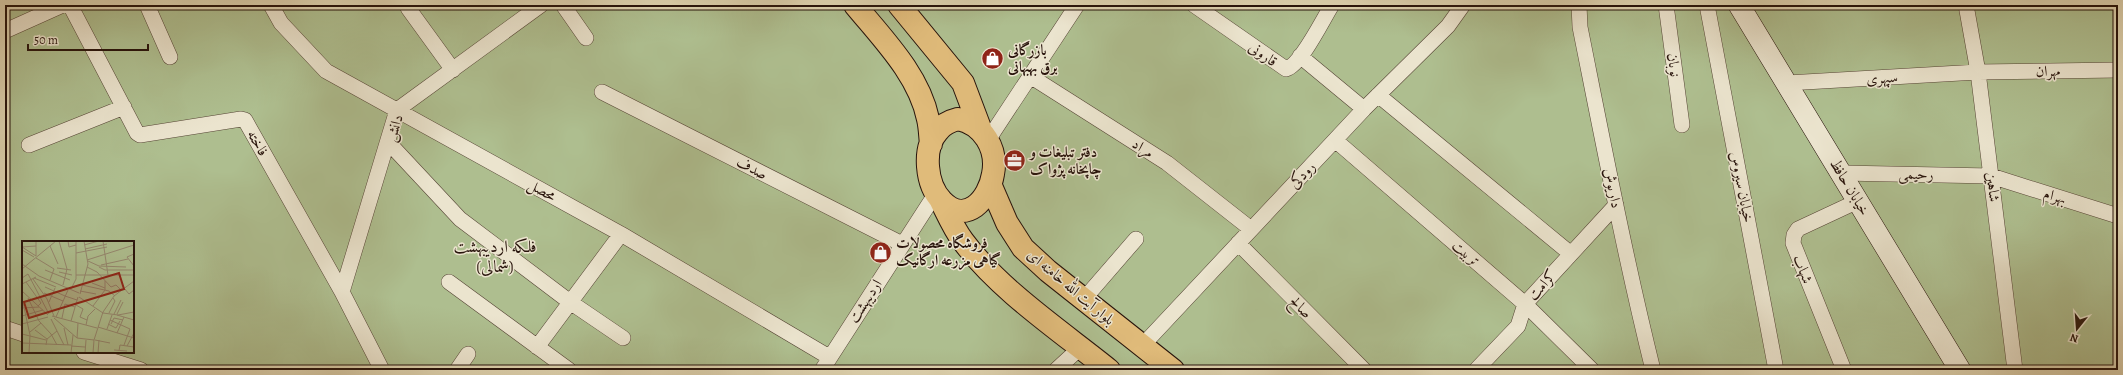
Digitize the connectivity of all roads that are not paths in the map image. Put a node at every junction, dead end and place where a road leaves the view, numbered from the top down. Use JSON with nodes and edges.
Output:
{"nodes":[{"id":1,"x":63,"y":5,"type":"edge"},
{"id":2,"x":70,"y":5,"type":"edge"},
{"id":3,"x":147,"y":5,"type":"edge"},
{"id":4,"x":271,"y":5,"type":"edge"},
{"id":5,"x":541,"y":5,"type":"edge"},
{"id":6,"x":563,"y":5,"type":"edge"},
{"id":7,"x":855,"y":5,"type":"edge"},
{"id":8,"x":899,"y":5,"type":"edge"},
{"id":9,"x":1077,"y":5,"type":"edge"},
{"id":10,"x":1194,"y":5,"type":"edge"},
{"id":11,"x":1332,"y":5,"type":"edge"},
{"id":12,"x":1463,"y":5,"type":"edge"},
{"id":13,"x":1579,"y":5,"type":"edge"},
{"id":14,"x":1666,"y":5,"type":"edge"},
{"id":15,"x":1707,"y":5,"type":"edge"},
{"id":16,"x":1739,"y":5,"type":"edge"},
{"id":17,"x":1966,"y":5,"type":"edge"},
{"id":18,"x":408,"y":8,"type":"dead end"},
{"id":19,"x":5,"y":31,"type":"edge"},
{"id":20,"x":586,"y":38,"type":"dead end"},
{"id":21,"x":1300,"y":56,"type":"junction"},
{"id":22,"x":170,"y":57,"type":"dead end"},
{"id":23,"x":453,"y":70,"type":"junction"},
{"id":24,"x":2118,"y":70,"type":"edge"},
{"id":25,"x":1978,"y":72,"type":"junction"},
{"id":26,"x":1030,"y":76,"type":"junction"},
{"id":27,"x":1787,"y":84,"type":"junction"},
{"id":28,"x":602,"y":92,"type":"dead end"},
{"id":29,"x":1378,"y":95,"type":"junction"},
{"id":30,"x":124,"y":107,"type":"junction"},
{"id":31,"x":1364,"y":109,"type":"junction"},
{"id":32,"x":398,"y":110,"type":"junction"},
{"id":33,"x":1682,"y":125,"type":"dead end"},
{"id":34,"x":984,"y":134,"type":"junction"},
{"id":35,"x":1335,"y":140,"type":"junction"},
{"id":36,"x":389,"y":143,"type":"junction"},
{"id":37,"x":931,"y":144,"type":"junction"},
{"id":38,"x":29,"y":145,"type":"dead end"},
{"id":39,"x":1841,"y":173,"type":"junction"},
{"id":40,"x":1991,"y":176,"type":"junction"},
{"id":41,"x":991,"y":186,"type":"junction"},
{"id":42,"x":939,"y":197,"type":"junction"},
{"id":43,"x":1858,"y":202,"type":"junction"},
{"id":44,"x":1616,"y":205,"type":"junction"},
{"id":45,"x":2118,"y":216,"type":"edge"},
{"id":46,"x":1251,"y":229,"type":"junction"},
{"id":47,"x":621,"y":234,"type":"junction"},
{"id":48,"x":1136,"y":239,"type":"dead end"},
{"id":49,"x":1238,"y":243,"type":"junction"},
{"id":50,"x":902,"y":244,"type":"junction"},
{"id":51,"x":1571,"y":254,"type":"junction"},
{"id":52,"x":449,"y":282,"type":"dead end"},
{"id":53,"x":342,"y":292,"type":"junction"},
{"id":54,"x":1084,"y":300,"type":"junction"},
{"id":55,"x":570,"y":302,"type":"junction"},
{"id":56,"x":1525,"y":304,"type":"junction"},
{"id":57,"x":5,"y":328,"type":"edge"},
{"id":58,"x":22,"y":334,"type":"edge"},
{"id":59,"x":623,"y":338,"type":"dead end"},
{"id":60,"x":1142,"y":346,"type":"junction"},
{"id":61,"x":537,"y":347,"type":"junction"},
{"id":62,"x":1080,"y":347,"type":"junction"},
{"id":63,"x":86,"y":353,"type":"edge"},
{"id":64,"x":468,"y":354,"type":"dead end"},
{"id":65,"x":102,"y":364,"type":"edge"},
{"id":66,"x":826,"y":364,"type":"edge"},
{"id":67,"x":141,"y":370,"type":"edge"},
{"id":68,"x":382,"y":370,"type":"edge"},
{"id":69,"x":457,"y":370,"type":"edge"},
{"id":70,"x":569,"y":370,"type":"edge"},
{"id":71,"x":1056,"y":370,"type":"edge"},
{"id":72,"x":1109,"y":370,"type":"edge"},
{"id":73,"x":1173,"y":370,"type":"edge"},
{"id":74,"x":1364,"y":370,"type":"edge"},
{"id":75,"x":1476,"y":370,"type":"edge"},
{"id":76,"x":1592,"y":370,"type":"edge"},
{"id":77,"x":1653,"y":370,"type":"edge"},
{"id":78,"x":1776,"y":370,"type":"edge"},
{"id":79,"x":1844,"y":370,"type":"edge"},
{"id":80,"x":1960,"y":370,"type":"edge"},
{"id":81,"x":2015,"y":370,"type":"edge"}],
"edges":[{"from":1,"to":19,"type":"street"},
{"from":2,"to":30,"type":"street","name":"فاخته"},
{"from":3,"to":22,"type":"street"},
{"from":4,"to":32,"type":"street","name":"محصل"},
{"from":5,"to":23,"type":"street","name":"دانش"},
{"from":6,"to":20,"type":"street"},
{"from":7,"to":37,"type":"main road"},
{"from":8,"to":34,"type":"main road"},
{"from":9,"to":26,"type":"street"},
{"from":10,"to":21,"type":"street","name":"قارونی"},
{"from":11,"to":21,"type":"street","name":"قارونی"},
{"from":12,"to":29,"type":"street","name":"رودکی"},
{"from":13,"to":44,"type":"street","name":"داریوش"},
{"from":14,"to":33,"type":"street","name":"نوبان"},
{"from":15,"to":78,"type":"street","name":"خیابان سیروس"},
{"from":16,"to":27,"type":"main road","name":"خیابان حافظ"},
{"from":17,"to":25,"type":"street","name":"شاهین"},
{"from":18,"to":23,"type":"street"},
{"from":21,"to":31,"type":"street"},
{"from":23,"to":32,"type":"street","name":"دانش"},
{"from":24,"to":25,"type":"street","name":"مهران"},
{"from":25,"to":27,"type":"street","name":"سپهری"},
{"from":25,"to":40,"type":"street","name":"شاهین"},
{"from":26,"to":34,"type":"street"},
{"from":26,"to":46,"type":"street","name":"مراد"},
{"from":27,"to":39,"type":"main road","name":"خیابان حافظ"},
{"from":28,"to":50,"type":"street","name":"صدف"},
{"from":29,"to":31,"type":"street","name":"رودکی"},
{"from":29,"to":51,"type":"street"},
{"from":30,"to":38,"type":"street"},
{"from":30,"to":53,"type":"street","name":"فاخته"},
{"from":31,"to":35,"type":"street","name":"رودکی"},
{"from":32,"to":36,"type":"street","name":"دانش"},
{"from":32,"to":47,"type":"street","name":"محصل"},
{"from":34,"to":37,"type":"main road"},
{"from":34,"to":41,"type":"main road"},
{"from":35,"to":46,"type":"street","name":"رودکی"},
{"from":35,"to":56,"type":"street","name":"تربیت"},
{"from":36,"to":53,"type":"street","name":"دانش"},
{"from":36,"to":55,"type":"street"},
{"from":37,"to":42,"type":"main road"},
{"from":39,"to":40,"type":"street","name":"رحیمی"},
{"from":39,"to":43,"type":"main road","name":"خیابان حافظ"},
{"from":40,"to":45,"type":"street","name":"بهرام"},
{"from":40,"to":81,"type":"street","name":"شاهین"},
{"from":41,"to":42,"type":"main road"},
{"from":41,"to":54,"type":"main road","name":"بلوار آیت الله خامنه ای"},
{"from":42,"to":50,"type":"street","name":"اردیبهشت"},
{"from":42,"to":62,"type":"main road"},
{"from":43,"to":79,"type":"street","name":"شهاب"},
{"from":43,"to":80,"type":"main road","name":"خیابان حافظ"},
{"from":44,"to":51,"type":"street","name":"کرامت"},
{"from":44,"to":77,"type":"street","name":"داریوش"},
{"from":46,"to":49,"type":"street","name":"رودکی"},
{"from":47,"to":55,"type":"street"},
{"from":47,"to":66,"type":"street","name":"محصل"},
{"from":48,"to":54,"type":"street"},
{"from":49,"to":60,"type":"street","name":"رودکی"},
{"from":49,"to":74,"type":"street","name":"صالح"},
{"from":50,"to":66,"type":"street","name":"اردیبهشت"},
{"from":51,"to":56,"type":"street","name":"کرامت"},
{"from":52,"to":61,"type":"street"},
{"from":53,"to":68,"type":"street","name":"فاخته"},
{"from":54,"to":60,"type":"main road","name":"بلوار آیت الله خامنه ای"},
{"from":55,"to":59,"type":"street"},
{"from":55,"to":61,"type":"street"},
{"from":56,"to":75,"type":"street","name":"کرامت"},
{"from":56,"to":76,"type":"street","name":"تربیت"},
{"from":57,"to":58,"type":"street"},
{"from":60,"to":73,"type":"main road","name":"بلوار آیت الله خامنه ای"},
{"from":61,"to":70,"type":"street"},
{"from":62,"to":71,"type":"street"},
{"from":62,"to":72,"type":"main road"},
{"from":63,"to":65,"type":"street"},
{"from":64,"to":69,"type":"street"},
{"from":65,"to":67,"type":"street"}]}
